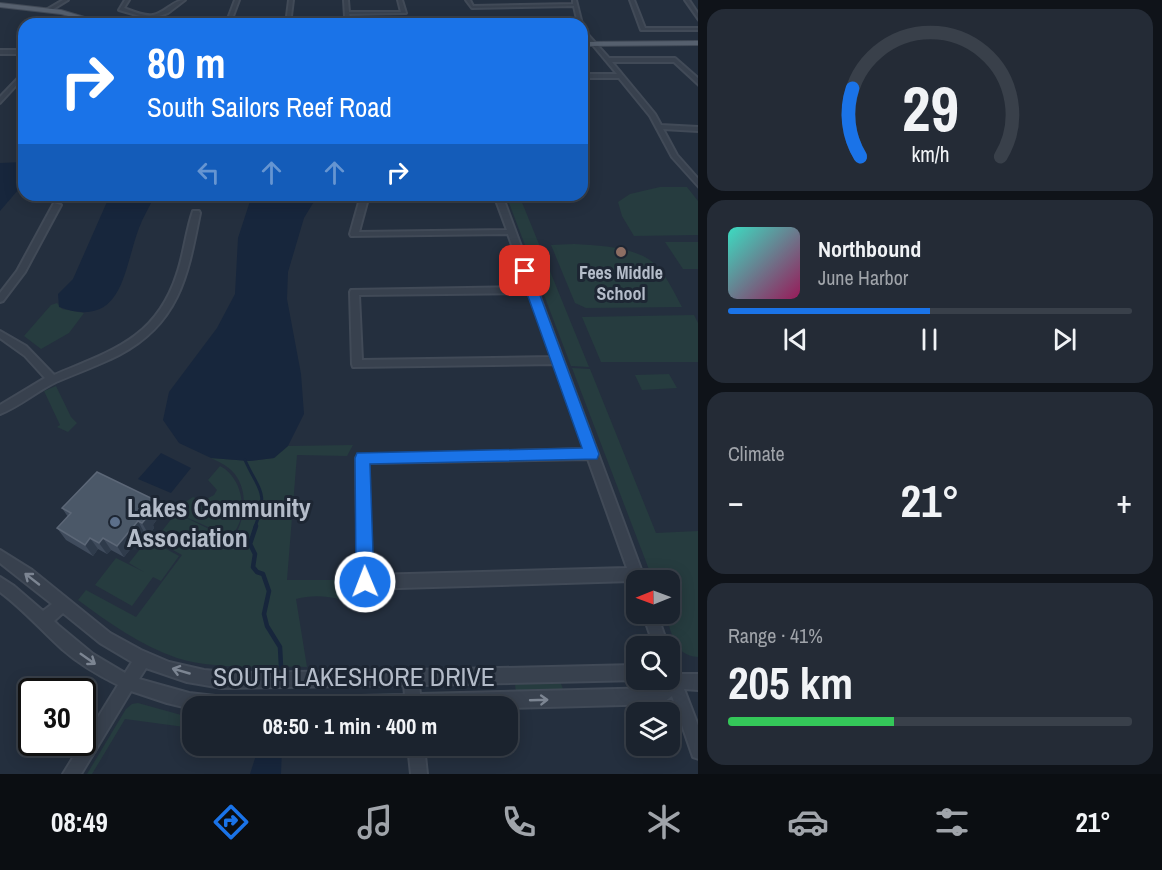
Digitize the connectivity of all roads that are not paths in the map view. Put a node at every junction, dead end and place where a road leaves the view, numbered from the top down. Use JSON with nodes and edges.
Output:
{"nodes":[{"id":1,"x":66,"y":0,"type":"edge"},
{"id":2,"x":127,"y":0,"type":"edge"},
{"id":3,"x":183,"y":0,"type":"edge"},
{"id":4,"x":237,"y":0,"type":"edge"},
{"id":5,"x":291,"y":0,"type":"edge"},
{"id":6,"x":346,"y":0,"type":"edge"},
{"id":7,"x":400,"y":0,"type":"edge"},
{"id":8,"x":468,"y":0,"type":"edge"},
{"id":9,"x":523,"y":0,"type":"edge"},
{"id":10,"x":632,"y":0,"type":"edge"},
{"id":11,"x":687,"y":0,"type":"edge"},
{"id":12,"x":575,"y":3,"type":"edge"},
{"id":13,"x":0,"y":5,"type":"edge"},
{"id":14,"x":527,"y":5,"type":"junction"},
{"id":15,"x":48,"y":10,"type":"junction"},
{"id":16,"x":347,"y":13,"type":"junction"},
{"id":17,"x":698,"y":17,"type":"edge"},
{"id":18,"x":87,"y":18,"type":"edge"},
{"id":19,"x":150,"y":18,"type":"joint"},
{"id":20,"x":230,"y":18,"type":"edge"},
{"id":21,"x":289,"y":18,"type":"edge"},
{"id":22,"x":349,"y":18,"type":"edge"},
{"id":23,"x":579,"y":18,"type":"edge"},
{"id":24,"x":698,"y":29,"type":"edge"},
{"id":25,"x":588,"y":37,"type":"edge"},
{"id":26,"x":698,"y":43,"type":"edge"},
{"id":27,"x":588,"y":44,"type":"edge"},
{"id":28,"x":593,"y":44,"type":"junction"},
{"id":29,"x":0,"y":52,"type":"edge"},
{"id":30,"x":18,"y":52,"type":"edge"},
{"id":31,"x":607,"y":60,"type":"junction"},
{"id":32,"x":588,"y":76,"type":"edge"},
{"id":33,"x":620,"y":76,"type":"junction"},
{"id":34,"x":18,"y":81,"type":"edge"},
{"id":35,"x":698,"y":82,"type":"edge"},
{"id":36,"x":0,"y":101,"type":"edge"},
{"id":37,"x":660,"y":127,"type":"junction"},
{"id":38,"x":698,"y":129,"type":"edge"},
{"id":39,"x":698,"y":169,"type":"edge"},
{"id":40,"x":684,"y":170,"type":"junction"},
{"id":41,"x":698,"y":184,"type":"edge"},
{"id":42,"x":363,"y":201,"type":"edge"},
{"id":43,"x":500,"y":201,"type":"edge"},
{"id":44,"x":57,"y":205,"type":"dead end"},
{"id":45,"x":196,"y":213,"type":"dead end"},
{"id":46,"x":511,"y":232,"type":"junction"},
{"id":47,"x":532,"y":290,"type":"junction"},
{"id":48,"x":0,"y":298,"type":"edge"},
{"id":49,"x":0,"y":334,"type":"edge"},
{"id":50,"x":558,"y":360,"type":"junction"},
{"id":51,"x":52,"y":380,"type":"junction"},
{"id":52,"x":0,"y":410,"type":"edge"},
{"id":53,"x":592,"y":454,"type":"junction"},
{"id":54,"x":0,"y":556,"type":"edge"},
{"id":55,"x":634,"y":570,"type":"edge"},
{"id":56,"x":626,"y":577,"type":"edge"},
{"id":57,"x":0,"y":584,"type":"edge"},
{"id":58,"x":62,"y":604,"type":"junction"},
{"id":59,"x":43,"y":621,"type":"junction"},
{"id":60,"x":143,"y":658,"type":"junction"},
{"id":61,"x":626,"y":673,"type":"edge"},
{"id":62,"x":411,"y":676,"type":"junction"},
{"id":63,"x":680,"y":679,"type":"edge"},
{"id":64,"x":128,"y":682,"type":"junction"},
{"id":65,"x":698,"y":682,"type":"edge"},
{"id":66,"x":664,"y":690,"type":"edge"},
{"id":67,"x":675,"y":690,"type":"edge"},
{"id":68,"x":412,"y":696,"type":"edge"},
{"id":69,"x":182,"y":699,"type":"edge"},
{"id":70,"x":518,"y":701,"type":"edge"},
{"id":71,"x":698,"y":748,"type":"edge"},
{"id":72,"x":417,"y":756,"type":"edge"},
{"id":73,"x":71,"y":774,"type":"edge"},
{"id":74,"x":419,"y":774,"type":"edge"}],
"edges":[{"from":1,"to":15,"type":"street"},
{"from":2,"to":19,"type":"street"},
{"from":3,"to":19,"type":"street"},
{"from":4,"to":20,"type":"street"},
{"from":5,"to":21,"type":"street"},
{"from":6,"to":16,"type":"street"},
{"from":7,"to":16,"type":"street"},
{"from":8,"to":14,"type":"street"},
{"from":9,"to":14,"type":"street"},
{"from":10,"to":24,"type":"street"},
{"from":11,"to":17,"type":"street"},
{"from":12,"to":14,"type":"street"},
{"from":12,"to":23,"type":"street"},
{"from":13,"to":15,"type":"main road"},
{"from":15,"to":18,"type":"main road"},
{"from":16,"to":22,"type":"street"},
{"from":25,"to":28,"type":"street"},
{"from":26,"to":28,"type":"main road"},
{"from":27,"to":28,"type":"main road"},
{"from":28,"to":31,"type":"street"},
{"from":29,"to":30,"type":"street"},
{"from":31,"to":33,"type":"street"},
{"from":31,"to":35,"type":"street"},
{"from":32,"to":33,"type":"street"},
{"from":33,"to":37,"type":"street"},
{"from":34,"to":36,"type":"street"},
{"from":37,"to":38,"type":"street"},
{"from":37,"to":40,"type":"street"},
{"from":39,"to":40,"type":"street"},
{"from":40,"to":41,"type":"street"},
{"from":42,"to":46,"type":"street"},
{"from":43,"to":46,"type":"street"},
{"from":44,"to":48,"type":"street"},
{"from":45,"to":51,"type":"street"},
{"from":46,"to":47,"type":"street"},
{"from":47,"to":50,"type":"street"},
{"from":47,"to":50,"type":"street"},
{"from":49,"to":51,"type":"street"},
{"from":50,"to":53,"type":"street"},
{"from":51,"to":52,"type":"street"},
{"from":53,"to":55,"type":"street"},
{"from":53,"to":56,"type":"street"},
{"from":58,"to":54,"type":"street","name":"SOUTH LAKESHORE DRIVE","one_way":true},
{"from":57,"to":59,"type":"street","name":"SOUTH LAKESHORE DRIVE"},
{"from":58,"to":59,"type":"street"},
{"from":58,"to":60,"type":"street","name":"SOUTH LAKESHORE DRIVE"},
{"from":59,"to":64,"type":"street","name":"SOUTH LAKESHORE DRIVE","one_way":true},
{"from":62,"to":60,"type":"street","name":"SOUTH LAKESHORE DRIVE","one_way":true},
{"from":60,"to":64,"type":"street"},
{"from":61,"to":62,"type":"street","name":"SOUTH LAKESHORE DRIVE"},
{"from":62,"to":68,"type":"street"},
{"from":63,"to":65,"type":"street","name":"SOUTH LAKESHORE DRIVE"},
{"from":64,"to":69,"type":"street","name":"SOUTH LAKESHORE DRIVE"},
{"from":64,"to":73,"type":"street"},
{"from":70,"to":66,"type":"street","name":"SOUTH LAKESHORE DRIVE","one_way":true},
{"from":67,"to":71,"type":"street"},
{"from":72,"to":74,"type":"street"}]}
